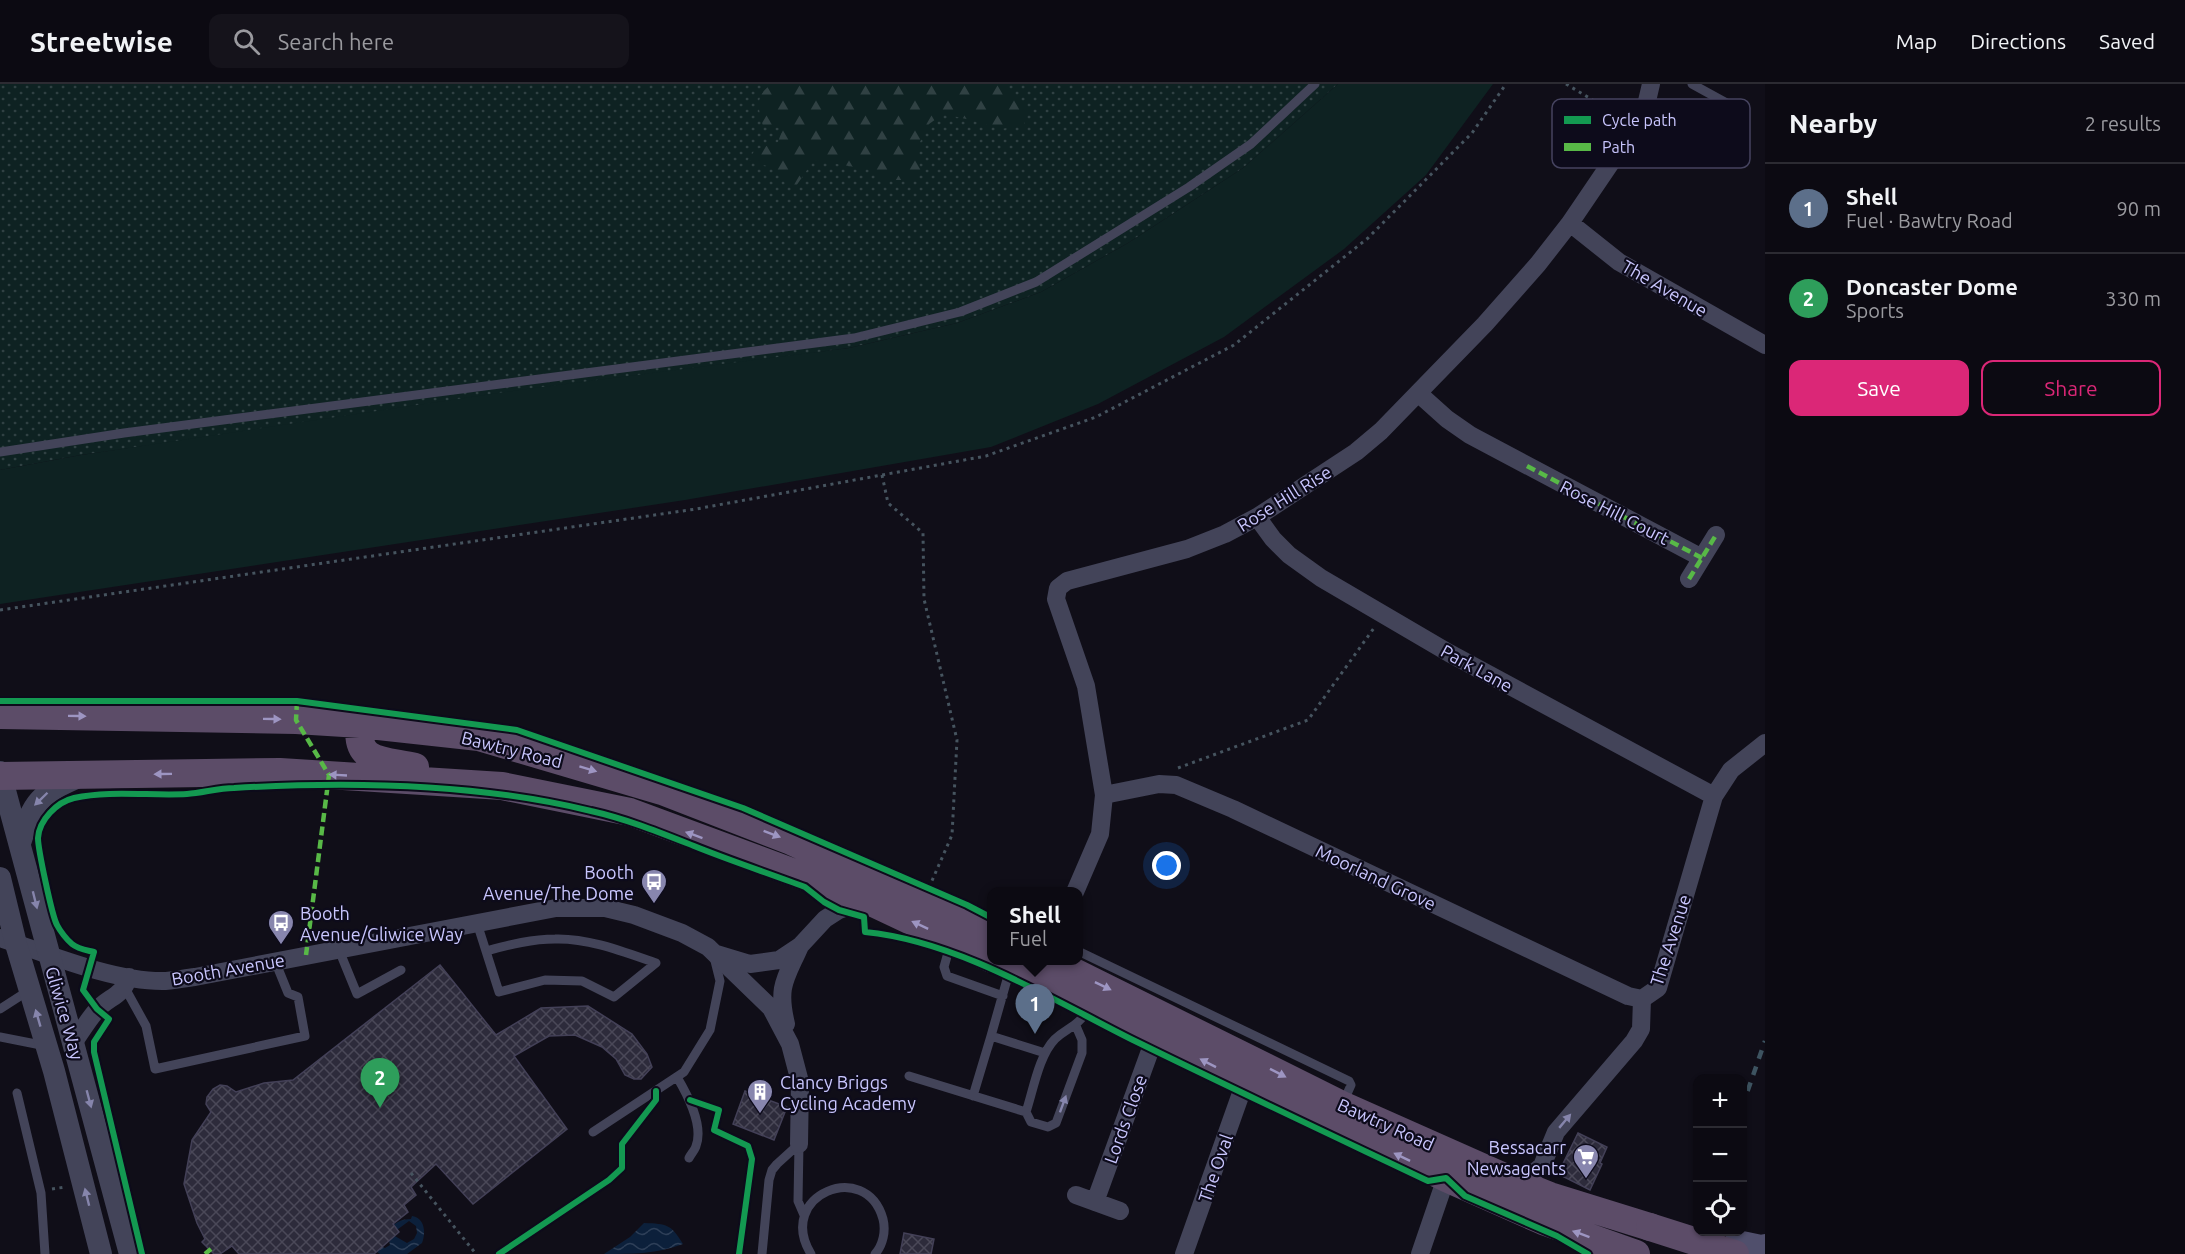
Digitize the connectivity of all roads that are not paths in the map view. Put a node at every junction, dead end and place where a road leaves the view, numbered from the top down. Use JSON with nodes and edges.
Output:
{"nodes":[{"id":1,"x":1315,"y":84,"type":"edge"},
{"id":2,"x":1651,"y":84,"type":"edge"},
{"id":3,"x":1692,"y":84,"type":"edge"},
{"id":4,"x":1648,"y":99,"type":"edge"},
{"id":5,"x":1719,"y":99,"type":"edge"},
{"id":6,"x":1607,"y":168,"type":"edge"},
{"id":7,"x":1570,"y":223,"type":"junction"},
{"id":8,"x":1765,"y":345,"type":"edge"},
{"id":9,"x":1418,"y":393,"type":"junction"},
{"id":10,"x":0,"y":452,"type":"edge"},
{"id":11,"x":1257,"y":517,"type":"junction"},
{"id":12,"x":1716,"y":535,"type":"dead end"},
{"id":13,"x":1702,"y":558,"type":"junction"},
{"id":14,"x":1689,"y":579,"type":"dead end"},
{"id":15,"x":6,"y":719,"type":"edge"},
{"id":16,"x":360,"y":724,"type":"junction"},
{"id":17,"x":1765,"y":743,"type":"edge"},
{"id":18,"x":1,"y":775,"type":"edge"},
{"id":19,"x":85,"y":775,"type":"junction"},
{"id":20,"x":493,"y":785,"type":"junction"},
{"id":21,"x":1104,"y":795,"type":"junction"},
{"id":22,"x":1714,"y":796,"type":"junction"},
{"id":23,"x":20,"y":843,"type":"junction"},
{"id":24,"x":0,"y":878,"type":"edge"},
{"id":25,"x":894,"y":887,"type":"junction"},
{"id":26,"x":1077,"y":887,"type":"edge"},
{"id":27,"x":867,"y":900,"type":"junction"},
{"id":28,"x":477,"y":923,"type":"junction"},
{"id":29,"x":987,"y":931,"type":"edge"},
{"id":30,"x":952,"y":940,"type":"junction"},
{"id":31,"x":8,"y":941,"type":"edge"},
{"id":32,"x":800,"y":946,"type":"junction"},
{"id":33,"x":339,"y":950,"type":"junction"},
{"id":34,"x":486,"y":951,"type":"junction"},
{"id":35,"x":713,"y":952,"type":"junction"},
{"id":36,"x":1083,"y":953,"type":"edge"},
{"id":37,"x":49,"y":956,"type":"junction"},
{"id":38,"x":987,"y":956,"type":"edge"},
{"id":39,"x":275,"y":961,"type":"junction"},
{"id":40,"x":999,"y":965,"type":"edge"},
{"id":41,"x":1004,"y":965,"type":"edge"},
{"id":42,"x":1060,"y":965,"type":"edge"},
{"id":43,"x":401,"y":970,"type":"dead end"},
{"id":44,"x":127,"y":982,"type":"junction"},
{"id":45,"x":30,"y":990,"type":"junction"},
{"id":46,"x":1003,"y":996,"type":"junction"},
{"id":47,"x":1642,"y":999,"type":"junction"},
{"id":48,"x":0,"y":1010,"type":"edge"},
{"id":49,"x":1083,"y":1016,"type":"junction"},
{"id":50,"x":991,"y":1036,"type":"junction"},
{"id":51,"x":0,"y":1037,"type":"edge"},
{"id":52,"x":1155,"y":1037,"type":"junction"},
{"id":53,"x":74,"y":1042,"type":"junction"},
{"id":54,"x":790,"y":1044,"type":"junction"},
{"id":55,"x":46,"y":1046,"type":"junction"},
{"id":56,"x":1045,"y":1053,"type":"junction"},
{"id":57,"x":54,"y":1071,"type":"junction"},
{"id":58,"x":909,"y":1076,"type":"dead end"},
{"id":59,"x":677,"y":1077,"type":"junction"},
{"id":60,"x":1245,"y":1082,"type":"junction"},
{"id":61,"x":17,"y":1093,"type":"dead end"},
{"id":62,"x":973,"y":1096,"type":"junction"},
{"id":63,"x":1342,"y":1105,"type":"junction"},
{"id":64,"x":1026,"y":1112,"type":"junction"},
{"id":65,"x":593,"y":1132,"type":"dead end"},
{"id":66,"x":799,"y":1144,"type":"junction"},
{"id":67,"x":689,"y":1158,"type":"dead end"},
{"id":68,"x":1446,"y":1178,"type":"junction"},
{"id":69,"x":1520,"y":1184,"type":"junction"},
{"id":70,"x":1076,"y":1195,"type":"dead end"},
{"id":71,"x":1095,"y":1202,"type":"junction"},
{"id":72,"x":1120,"y":1211,"type":"dead end"},
{"id":73,"x":804,"y":1215,"type":"junction"},
{"id":74,"x":1653,"y":1223,"type":"junction"},
{"id":75,"x":1693,"y":1230,"type":"edge"},
{"id":76,"x":1765,"y":1247,"type":"edge"},
{"id":77,"x":1736,"y":1248,"type":"edge"},
{"id":78,"x":98,"y":1250,"type":"edge"},
{"id":79,"x":45,"y":1254,"type":"edge"},
{"id":80,"x":130,"y":1254,"type":"edge"},
{"id":81,"x":762,"y":1254,"type":"edge"},
{"id":82,"x":811,"y":1254,"type":"edge"},
{"id":83,"x":875,"y":1254,"type":"edge"},
{"id":84,"x":1184,"y":1254,"type":"edge"},
{"id":85,"x":1420,"y":1254,"type":"edge"},
{"id":86,"x":1636,"y":1254,"type":"edge"}],
"edges":[{"from":1,"to":10,"type":"lane"},
{"from":2,"to":4,"type":"street","name":"Rose Hill Rise"},
{"from":3,"to":5,"type":"lane"},
{"from":6,"to":7,"type":"street","name":"Rose Hill Rise"},
{"from":7,"to":8,"type":"street","name":"The Avenue"},
{"from":7,"to":9,"type":"street","name":"Rose Hill Rise"},
{"from":9,"to":11,"type":"street","name":"Rose Hill Rise"},
{"from":9,"to":13,"type":"street","name":"Rose Hill Court"},
{"from":11,"to":21,"type":"street","name":"Rose Hill Rise"},
{"from":11,"to":22,"type":"street","name":"Park Lane"},
{"from":12,"to":13,"type":"street"},
{"from":13,"to":14,"type":"street"},
{"from":15,"to":16,"type":"highway","name":"Bawtry Road","one_way":true},
{"from":16,"to":20,"type":"highway"},
{"from":16,"to":25,"type":"highway","name":"Bawtry Road","one_way":true},
{"from":17,"to":22,"type":"street","name":"The Avenue"},
{"from":18,"to":19,"type":"highway","name":"Bawtry Road"},
{"from":18,"to":23,"type":"street","name":"Gliwice Way"},
{"from":20,"to":19,"type":"highway","name":"Bawtry Road","one_way":true},
{"from":19,"to":23,"type":"street","one_way":true},
{"from":27,"to":20,"type":"highway","name":"Bawtry Road","one_way":true},
{"from":21,"to":26,"type":"street","name":"Rose Hill Rise"},
{"from":21,"to":47,"type":"street","name":"Moorland Grove"},
{"from":22,"to":47,"type":"street","name":"The Avenue"},
{"from":23,"to":37,"type":"street","name":"Gliwice Way","one_way":true},
{"from":24,"to":31,"type":"street","name":"Gliwice Way"},
{"from":25,"to":27,"type":"street"},
{"from":25,"to":29,"type":"highway","name":"Bawtry Road"},
{"from":30,"to":27,"type":"highway","name":"Bawtry Road","one_way":true},
{"from":27,"to":32,"type":"street"},
{"from":28,"to":33,"type":"street","name":"Booth Avenue"},
{"from":28,"to":34,"type":"lane"},
{"from":28,"to":35,"type":"street","name":"Booth Avenue"},
{"from":30,"to":38,"type":"highway","name":"Bawtry Road"},
{"from":30,"to":46,"type":"lane"},
{"from":31,"to":37,"type":"street","name":"Booth Avenue"},
{"from":31,"to":45,"type":"street","name":"Gliwice Way"},
{"from":32,"to":35,"type":"street"},
{"from":32,"to":54,"type":"street"},
{"from":33,"to":39,"type":"street","name":"Booth Avenue"},
{"from":33,"to":43,"type":"lane"},
{"from":34,"to":34,"type":"lane"},
{"from":35,"to":54,"type":"street","name":"Booth Avenue"},
{"from":35,"to":59,"type":"lane"},
{"from":36,"to":63,"type":"lane"},
{"from":37,"to":44,"type":"street","name":"Booth Avenue"},
{"from":37,"to":53,"type":"street","name":"Gliwice Way"},
{"from":39,"to":44,"type":"street","name":"Booth Avenue"},
{"from":39,"to":44,"type":"lane"},
{"from":40,"to":46,"type":"lane"},
{"from":41,"to":49,"type":"highway","name":"Bawtry Road"},
{"from":42,"to":63,"type":"highway","name":"Bawtry Road","one_way":true},
{"from":44,"to":53,"type":"street"},
{"from":45,"to":48,"type":"lane"},
{"from":55,"to":45,"type":"street","name":"Gliwice Way","one_way":true},
{"from":46,"to":50,"type":"lane"},
{"from":69,"to":47,"type":"street","name":"The Avenue","one_way":true},
{"from":49,"to":52,"type":"highway","name":"Bawtry Road"},
{"from":49,"to":56,"type":"lane"},
{"from":64,"to":49,"type":"lane","one_way":true},
{"from":50,"to":56,"type":"lane"},
{"from":50,"to":62,"type":"lane"},
{"from":51,"to":55,"type":"lane"},
{"from":60,"to":52,"type":"highway","name":"Bawtry Road","one_way":true},
{"from":52,"to":71,"type":"street","name":"Lords Close"},
{"from":53,"to":57,"type":"street"},
{"from":53,"to":80,"type":"street","name":"Gliwice Way","one_way":true},
{"from":54,"to":66,"type":"street","name":"Booth Avenue"},
{"from":55,"to":57,"type":"street","name":"Gliwice Way"},
{"from":56,"to":64,"type":"lane"},
{"from":78,"to":57,"type":"street","name":"Gliwice Way","one_way":true},
{"from":58,"to":62,"type":"lane"},
{"from":59,"to":65,"type":"lane"},
{"from":59,"to":67,"type":"lane"},
{"from":68,"to":60,"type":"highway","name":"Bawtry Road","one_way":true},
{"from":60,"to":84,"type":"street","name":"The Oval"},
{"from":61,"to":79,"type":"lane"},
{"from":62,"to":64,"type":"lane"},
{"from":63,"to":69,"type":"highway","name":"Bawtry Road"},
{"from":66,"to":73,"type":"lane","name":"Booth Avenue"},
{"from":66,"to":81,"type":"lane"},
{"from":68,"to":85,"type":"street"},
{"from":86,"to":68,"type":"highway","name":"Bawtry Road","one_way":true},
{"from":69,"to":74,"type":"highway","name":"Bawtry Road"},
{"from":70,"to":71,"type":"street"},
{"from":71,"to":72,"type":"street"},
{"from":73,"to":82,"type":"lane","name":"Booth Avenue"},
{"from":73,"to":83,"type":"lane"},
{"from":74,"to":75,"type":"main road"},
{"from":74,"to":77,"type":"highway","name":"Bawtry Road","bridge":true},
{"from":76,"to":77,"type":"main road"}]}
